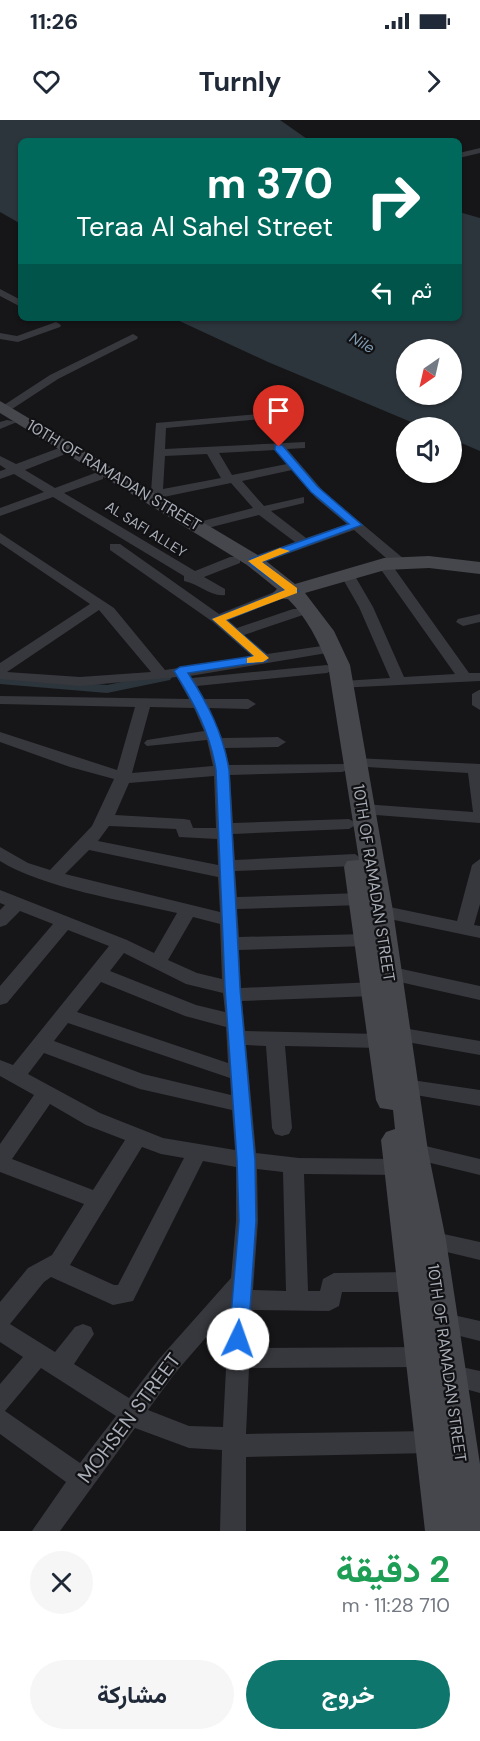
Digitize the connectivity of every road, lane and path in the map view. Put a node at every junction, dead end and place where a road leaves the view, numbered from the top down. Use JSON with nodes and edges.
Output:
{"nodes":[{"id":1,"x":480,"y":150,"type":"edge"},
{"id":2,"x":462,"y":155,"type":"edge"},
{"id":3,"x":0,"y":292,"type":"edge"},
{"id":4,"x":18,"y":302,"type":"edge"},
{"id":5,"x":51,"y":321,"type":"edge"},
{"id":6,"x":0,"y":336,"type":"edge"},
{"id":7,"x":133,"y":337,"type":"dead end"},
{"id":8,"x":3,"y":415,"type":"edge"},
{"id":9,"x":269,"y":416,"type":"dead end"},
{"id":10,"x":232,"y":434,"type":"junction"},
{"id":11,"x":301,"y":445,"type":"dead end"},
{"id":12,"x":279,"y":447,"type":"junction"},
{"id":13,"x":211,"y":450,"type":"junction"},
{"id":14,"x":59,"y":452,"type":"junction"},
{"id":15,"x":159,"y":453,"type":"junction"},
{"id":16,"x":0,"y":460,"type":"edge"},
{"id":17,"x":296,"y":466,"type":"junction"},
{"id":18,"x":15,"y":469,"type":"junction"},
{"id":19,"x":0,"y":475,"type":"edge"},
{"id":20,"x":99,"y":476,"type":"junction"},
{"id":21,"x":232,"y":479,"type":"junction"},
{"id":22,"x":56,"y":491,"type":"junction"},
{"id":23,"x":153,"y":495,"type":"junction"},
{"id":24,"x":300,"y":500,"type":"dead end"},
{"id":25,"x":261,"y":510,"type":"junction"},
{"id":26,"x":0,"y":512,"type":"edge"},
{"id":27,"x":356,"y":525,"type":"junction"},
{"id":28,"x":200,"y":526,"type":"junction"},
{"id":29,"x":0,"y":537,"type":"edge"},
{"id":30,"x":304,"y":543,"type":"junction"},
{"id":31,"x":115,"y":547,"type":"dead end"},
{"id":32,"x":245,"y":561,"type":"junction"},
{"id":33,"x":391,"y":563,"type":"junction"},
{"id":34,"x":480,"y":568,"type":"edge"},
{"id":35,"x":347,"y":574,"type":"junction"},
{"id":36,"x":194,"y":576,"type":"junction"},
{"id":37,"x":172,"y":585,"type":"junction"},
{"id":38,"x":220,"y":592,"type":"dead end"},
{"id":39,"x":291,"y":599,"type":"junction"},
{"id":40,"x":99,"y":604,"type":"junction"},
{"id":41,"x":480,"y":618,"type":"edge"},
{"id":42,"x":218,"y":619,"type":"junction"},
{"id":43,"x":463,"y":622,"type":"dead end"},
{"id":44,"x":235,"y":633,"type":"junction"},
{"id":45,"x":263,"y":658,"type":"junction"},
{"id":46,"x":330,"y":668,"type":"junction"},
{"id":47,"x":0,"y":670,"type":"edge"},
{"id":48,"x":160,"y":674,"type":"junction"},
{"id":49,"x":0,"y":675,"type":"edge"},
{"id":50,"x":464,"y":676,"type":"junction"},
{"id":51,"x":184,"y":677,"type":"junction"},
{"id":52,"x":480,"y":677,"type":"edge"},
{"id":53,"x":398,"y":681,"type":"junction"},
{"id":54,"x":0,"y":700,"type":"edge"},
{"id":55,"x":144,"y":703,"type":"junction"},
{"id":56,"x":201,"y":704,"type":"junction"},
{"id":57,"x":248,"y":704,"type":"dead end"},
{"id":58,"x":0,"y":736,"type":"edge"},
{"id":59,"x":216,"y":738,"type":"junction"},
{"id":60,"x":278,"y":742,"type":"dead end"},
{"id":61,"x":152,"y":743,"type":"dead end"},
{"id":62,"x":348,"y":765,"type":"junction"},
{"id":63,"x":478,"y":769,"type":"edge"},
{"id":64,"x":222,"y":770,"type":"junction"},
{"id":65,"x":122,"y":777,"type":"junction"},
{"id":66,"x":480,"y":810,"type":"edge"},
{"id":67,"x":356,"y":817,"type":"junction"},
{"id":68,"x":480,"y":818,"type":"edge"},
{"id":69,"x":104,"y":820,"type":"junction"},
{"id":70,"x":225,"y":831,"type":"junction"},
{"id":71,"x":85,"y":844,"type":"junction"},
{"id":72,"x":0,"y":853,"type":"edge"},
{"id":73,"x":355,"y":860,"type":"junction"},
{"id":74,"x":227,"y":870,"type":"junction"},
{"id":75,"x":480,"y":871,"type":"edge"},
{"id":76,"x":53,"y":877,"type":"junction"},
{"id":77,"x":8,"y":900,"type":"edge"},
{"id":78,"x":371,"y":905,"type":"junction"},
{"id":79,"x":229,"y":911,"type":"junction"},
{"id":80,"x":187,"y":912,"type":"junction"},
{"id":81,"x":0,"y":921,"type":"edge"},
{"id":82,"x":64,"y":922,"type":"junction"},
{"id":83,"x":472,"y":930,"type":"edge"},
{"id":84,"x":367,"y":940,"type":"junction"},
{"id":85,"x":121,"y":944,"type":"junction"},
{"id":86,"x":230,"y":944,"type":"junction"},
{"id":87,"x":158,"y":962,"type":"junction"},
{"id":88,"x":98,"y":973,"type":"junction"},
{"id":89,"x":381,"y":981,"type":"junction"},
{"id":90,"x":233,"y":991,"type":"junction"},
{"id":91,"x":480,"y":993,"type":"edge"},
{"id":92,"x":0,"y":998,"type":"edge"},
{"id":93,"x":65,"y":1015,"type":"junction"},
{"id":94,"x":236,"y":1030,"type":"junction"},
{"id":95,"x":389,"y":1037,"type":"junction"},
{"id":96,"x":275,"y":1039,"type":"junction"},
{"id":97,"x":41,"y":1044,"type":"junction"},
{"id":98,"x":480,"y":1048,"type":"edge"},
{"id":99,"x":8,"y":1072,"type":"edge"},
{"id":100,"x":239,"y":1074,"type":"junction"},
{"id":101,"x":405,"y":1088,"type":"junction"},
{"id":102,"x":46,"y":1094,"type":"junction"},
{"id":103,"x":480,"y":1098,"type":"edge"},
{"id":104,"x":242,"y":1105,"type":"junction"},
{"id":105,"x":282,"y":1128,"type":"dead end"},
{"id":106,"x":138,"y":1136,"type":"junction"},
{"id":107,"x":197,"y":1153,"type":"junction"},
{"id":108,"x":406,"y":1159,"type":"junction"},
{"id":109,"x":246,"y":1160,"type":"junction"},
{"id":110,"x":0,"y":1162,"type":"edge"},
{"id":111,"x":293,"y":1165,"type":"junction"},
{"id":112,"x":480,"y":1167,"type":"edge"},
{"id":113,"x":99,"y":1202,"type":"junction"},
{"id":114,"x":430,"y":1240,"type":"junction"},
{"id":115,"x":480,"y":1251,"type":"edge"},
{"id":116,"x":54,"y":1268,"type":"junction"},
{"id":117,"x":412,"y":1282,"type":"junction"},
{"id":118,"x":241,"y":1291,"type":"junction"},
{"id":119,"x":297,"y":1300,"type":"junction"},
{"id":120,"x":0,"y":1319,"type":"edge"},
{"id":121,"x":440,"y":1322,"type":"junction"},
{"id":122,"x":0,"y":1330,"type":"edge"},
{"id":123,"x":480,"y":1332,"type":"edge"},
{"id":124,"x":83,"y":1334,"type":"dead end"},
{"id":125,"x":422,"y":1357,"type":"junction"},
{"id":126,"x":238,"y":1358,"type":"junction"},
{"id":127,"x":48,"y":1361,"type":"junction"},
{"id":128,"x":448,"y":1375,"type":"junction"},
{"id":129,"x":480,"y":1382,"type":"edge"},
{"id":130,"x":0,"y":1402,"type":"edge"},
{"id":131,"x":130,"y":1413,"type":"junction"},
{"id":132,"x":0,"y":1420,"type":"edge"},
{"id":133,"x":430,"y":1442,"type":"junction"},
{"id":134,"x":234,"y":1443,"type":"junction"},
{"id":135,"x":82,"y":1479,"type":"junction"},
{"id":136,"x":456,"y":1521,"type":"edge"},
{"id":137,"x":45,"y":1531,"type":"edge"},
{"id":138,"x":234,"y":1531,"type":"edge"}],
"edges":[{"from":1,"to":2,"type":"street"},
{"from":3,"to":4,"type":"street"},
{"from":5,"to":6,"type":"street"},
{"from":7,"to":8,"type":"street"},
{"from":8,"to":14,"type":"main road","name":"10TH OF RAMADAN STREET"},
{"from":8,"to":23,"type":"main road","name":"10TH OF RAMADAN STREET"},
{"from":9,"to":10,"type":"street"},
{"from":10,"to":12,"type":"street"},
{"from":10,"to":13,"type":"street"},
{"from":10,"to":15,"type":"street"},
{"from":11,"to":12,"type":"street"},
{"from":12,"to":17,"type":"street"},
{"from":13,"to":15,"type":"street"},
{"from":13,"to":21,"type":"street"},
{"from":14,"to":18,"type":"street"},
{"from":14,"to":20,"type":"main road","name":"10TH OF RAMADAN STREET"},
{"from":15,"to":23,"type":"street"},
{"from":16,"to":18,"type":"street","name":"AL SAFI ALLEY"},
{"from":17,"to":21,"type":"street"},
{"from":17,"to":27,"type":"street"},
{"from":18,"to":19,"type":"street"},
{"from":18,"to":22,"type":"street","name":"AL SAFI ALLEY"},
{"from":20,"to":22,"type":"street"},
{"from":20,"to":32,"type":"main road","name":"10TH OF RAMADAN STREET"},
{"from":21,"to":23,"type":"street"},
{"from":21,"to":25,"type":"street"},
{"from":22,"to":26,"type":"street"},
{"from":22,"to":36,"type":"street","name":"AL SAFI ALLEY"},
{"from":23,"to":28,"type":"main road","name":"10TH OF RAMADAN STREET"},
{"from":24,"to":25,"type":"street"},
{"from":25,"to":28,"type":"street"},
{"from":25,"to":30,"type":"street"},
{"from":27,"to":30,"type":"street"},
{"from":27,"to":33,"type":"street"},
{"from":28,"to":32,"type":"main road","name":"10TH OF RAMADAN STREET"},
{"from":29,"to":40,"type":"street"},
{"from":30,"to":32,"type":"street"},
{"from":31,"to":37,"type":"street"},
{"from":32,"to":36,"type":"street"},
{"from":32,"to":39,"type":"main road","name":"10TH OF RAMADAN STREET"},
{"from":33,"to":34,"type":"main road"},
{"from":33,"to":35,"type":"main road"},
{"from":33,"to":50,"type":"street"},
{"from":35,"to":39,"type":"main road"},
{"from":35,"to":53,"type":"street"},
{"from":36,"to":37,"type":"street"},
{"from":36,"to":38,"type":"street","name":"AL SAFI ALLEY"},
{"from":37,"to":42,"type":"street"},
{"from":39,"to":42,"type":"street"},
{"from":39,"to":44,"type":"street"},
{"from":39,"to":46,"type":"main road","name":"10TH OF RAMADAN STREET"},
{"from":39,"to":46,"type":"main road","name":"10TH OF RAMADAN STREET"},
{"from":40,"to":47,"type":"street"},
{"from":40,"to":48,"type":"street"},
{"from":41,"to":43,"type":"street"},
{"from":42,"to":44,"type":"street"},
{"from":44,"to":45,"type":"street"},
{"from":45,"to":46,"type":"street"},
{"from":45,"to":51,"type":"street"},
{"from":46,"to":51,"type":"street"},
{"from":46,"to":53,"type":"street"},
{"from":46,"to":62,"type":"main road","name":"10TH OF RAMADAN STREET"},
{"from":48,"to":49,"type":"street"},
{"from":48,"to":51,"type":"street"},
{"from":50,"to":52,"type":"street"},
{"from":50,"to":53,"type":"street"},
{"from":51,"to":56,"type":"street"},
{"from":54,"to":55,"type":"street"},
{"from":55,"to":56,"type":"street"},
{"from":55,"to":65,"type":"street"},
{"from":56,"to":57,"type":"street"},
{"from":56,"to":59,"type":"street"},
{"from":58,"to":65,"type":"street"},
{"from":59,"to":60,"type":"street"},
{"from":59,"to":61,"type":"street"},
{"from":59,"to":64,"type":"street"},
{"from":62,"to":63,"type":"street"},
{"from":62,"to":64,"type":"street"},
{"from":62,"to":67,"type":"main road","name":"10TH OF RAMADAN STREET"},
{"from":63,"to":66,"type":"street"},
{"from":64,"to":65,"type":"street"},
{"from":64,"to":70,"type":"street"},
{"from":65,"to":69,"type":"street"},
{"from":67,"to":68,"type":"street"},
{"from":67,"to":70,"type":"street"},
{"from":67,"to":73,"type":"main road","name":"10TH OF RAMADAN STREET"},
{"from":67,"to":78,"type":"main road","name":"10TH OF RAMADAN STREET"},
{"from":69,"to":70,"type":"street"},
{"from":69,"to":71,"type":"street"},
{"from":70,"to":74,"type":"street"},
{"from":71,"to":74,"type":"street"},
{"from":71,"to":76,"type":"street"},
{"from":72,"to":76,"type":"street"},
{"from":73,"to":74,"type":"street"},
{"from":73,"to":78,"type":"main road","name":"10TH OF RAMADAN STREET"},
{"from":74,"to":79,"type":"street"},
{"from":75,"to":83,"type":"street"},
{"from":76,"to":80,"type":"street"},
{"from":77,"to":81,"type":"street"},
{"from":77,"to":82,"type":"street"},
{"from":78,"to":79,"type":"street"},
{"from":78,"to":83,"type":"street"},
{"from":78,"to":84,"type":"main road","name":"10TH OF RAMADAN STREET"},
{"from":78,"to":89,"type":"main road","name":"10TH OF RAMADAN STREET"},
{"from":79,"to":80,"type":"street"},
{"from":79,"to":86,"type":"street"},
{"from":80,"to":87,"type":"street"},
{"from":82,"to":85,"type":"street"},
{"from":82,"to":92,"type":"street"},
{"from":84,"to":86,"type":"street"},
{"from":84,"to":89,"type":"main road","name":"10TH OF RAMADAN STREET"},
{"from":85,"to":87,"type":"street"},
{"from":85,"to":88,"type":"street"},
{"from":86,"to":90,"type":"street"},
{"from":87,"to":90,"type":"street"},
{"from":88,"to":93,"type":"street"},
{"from":88,"to":94,"type":"street"},
{"from":89,"to":90,"type":"street"},
{"from":89,"to":91,"type":"street"},
{"from":89,"to":95,"type":"main road","name":"10TH OF RAMADAN STREET"},
{"from":90,"to":94,"type":"street"},
{"from":93,"to":97,"type":"street"},
{"from":93,"to":100,"type":"street"},
{"from":94,"to":96,"type":"street"},
{"from":94,"to":100,"type":"street"},
{"from":95,"to":96,"type":"street"},
{"from":95,"to":98,"type":"street"},
{"from":95,"to":101,"type":"main road","name":"10TH OF RAMADAN STREET"},
{"from":95,"to":108,"type":"main road","name":"10TH OF RAMADAN STREET"},
{"from":96,"to":105,"type":"street"},
{"from":97,"to":99,"type":"street"},
{"from":97,"to":104,"type":"street"},
{"from":99,"to":102,"type":"street"},
{"from":100,"to":104,"type":"street"},
{"from":101,"to":103,"type":"street"},
{"from":101,"to":108,"type":"main road","name":"10TH OF RAMADAN STREET"},
{"from":102,"to":106,"type":"street"},
{"from":102,"to":110,"type":"street"},
{"from":104,"to":109,"type":"street"},
{"from":106,"to":107,"type":"street"},
{"from":106,"to":113,"type":"street"},
{"from":107,"to":109,"type":"street"},
{"from":107,"to":116,"type":"street"},
{"from":108,"to":111,"type":"street"},
{"from":108,"to":112,"type":"street"},
{"from":108,"to":114,"type":"main road","name":"10TH OF RAMADAN STREET"},
{"from":108,"to":117,"type":"main road","name":"10TH OF RAMADAN STREET"},
{"from":109,"to":111,"type":"street"},
{"from":109,"to":118,"type":"street"},
{"from":110,"to":113,"type":"street"},
{"from":111,"to":119,"type":"street"},
{"from":113,"to":116,"type":"street"},
{"from":114,"to":115,"type":"street"},
{"from":114,"to":121,"type":"main road","name":"10TH OF RAMADAN STREET"},
{"from":116,"to":120,"type":"street"},
{"from":117,"to":119,"type":"street"},
{"from":117,"to":125,"type":"main road","name":"10TH OF RAMADAN STREET"},
{"from":118,"to":119,"type":"street"},
{"from":118,"to":126,"type":"street"},
{"from":118,"to":131,"type":"street","name":"MOHSEN STREET"},
{"from":121,"to":123,"type":"street"},
{"from":121,"to":128,"type":"main road","name":"10TH OF RAMADAN STREET"},
{"from":122,"to":127,"type":"street"},
{"from":124,"to":127,"type":"street"},
{"from":125,"to":126,"type":"street"},
{"from":125,"to":133,"type":"main road","name":"10TH OF RAMADAN STREET"},
{"from":126,"to":134,"type":"street"},
{"from":127,"to":130,"type":"street"},
{"from":127,"to":131,"type":"street"},
{"from":128,"to":129,"type":"street"},
{"from":128,"to":136,"type":"main road","name":"10TH OF RAMADAN STREET"},
{"from":131,"to":134,"type":"street"},
{"from":131,"to":135,"type":"street","name":"MOHSEN STREET"},
{"from":132,"to":135,"type":"street"},
{"from":133,"to":134,"type":"street"},
{"from":133,"to":136,"type":"main road","name":"10TH OF RAMADAN STREET"},
{"from":134,"to":138,"type":"street"},
{"from":135,"to":137,"type":"street","name":"MOHSEN STREET"}]}
